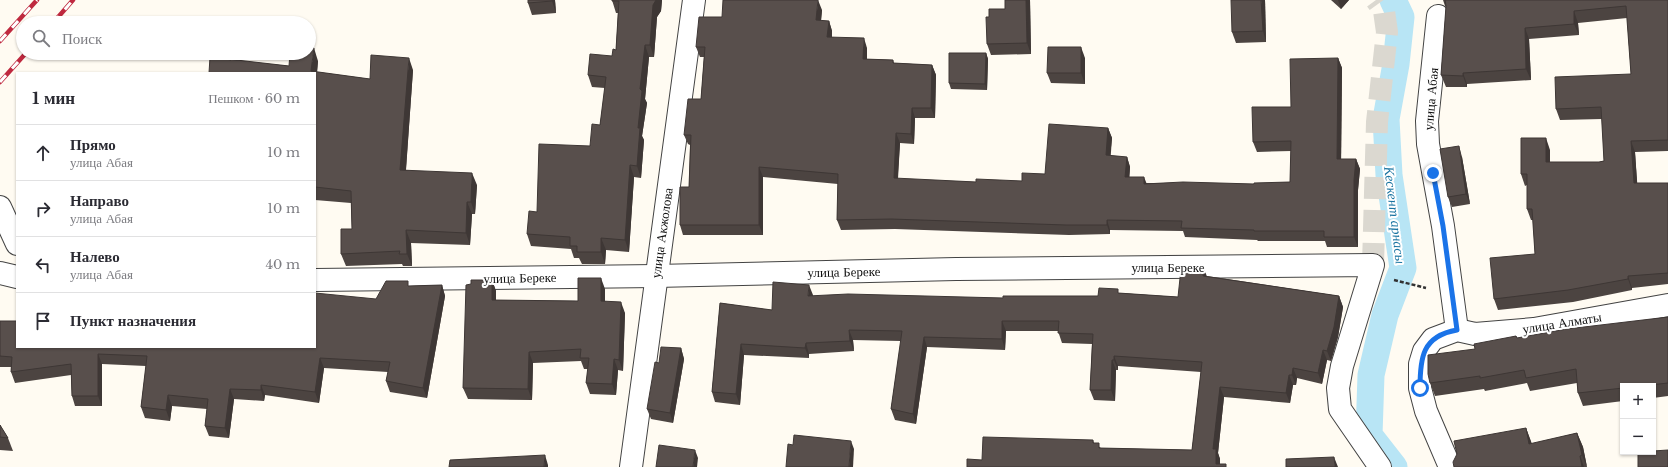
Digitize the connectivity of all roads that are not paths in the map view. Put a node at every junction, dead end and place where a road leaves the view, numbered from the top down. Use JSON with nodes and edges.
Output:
{"nodes":[{"id":1,"x":694,"y":0,"type":"edge"},
{"id":2,"x":1438,"y":16,"type":"dead end"},
{"id":3,"x":0,"y":207,"type":"edge"},
{"id":4,"x":16,"y":242,"type":"edge"},
{"id":5,"x":0,"y":273,"type":"edge"},
{"id":6,"x":656,"y":276,"type":"junction"},
{"id":7,"x":16,"y":277,"type":"edge"},
{"id":8,"x":316,"y":280,"type":"edge"},
{"id":9,"x":1668,"y":305,"type":"edge"},
{"id":10,"x":1457,"y":330,"type":"junction"},
{"id":11,"x":631,"y":467,"type":"edge"},
{"id":12,"x":1380,"y":467,"type":"edge"},
{"id":13,"x":1450,"y":467,"type":"edge"}],
"edges":[{"from":1,"to":6,"type":"street","name":"улица Акжолова"},
{"from":2,"to":10,"type":"street","name":"улица Абая"},
{"from":3,"to":4,"type":"street"},
{"from":5,"to":7,"type":"street"},
{"from":6,"to":8,"type":"street","name":"улица Береке"},
{"from":6,"to":11,"type":"street","name":"улица Акжолова"},
{"from":6,"to":12,"type":"street","name":"улица Береке"},
{"from":9,"to":10,"type":"street","name":"улица Алматы"},
{"from":10,"to":13,"type":"street"}]}
